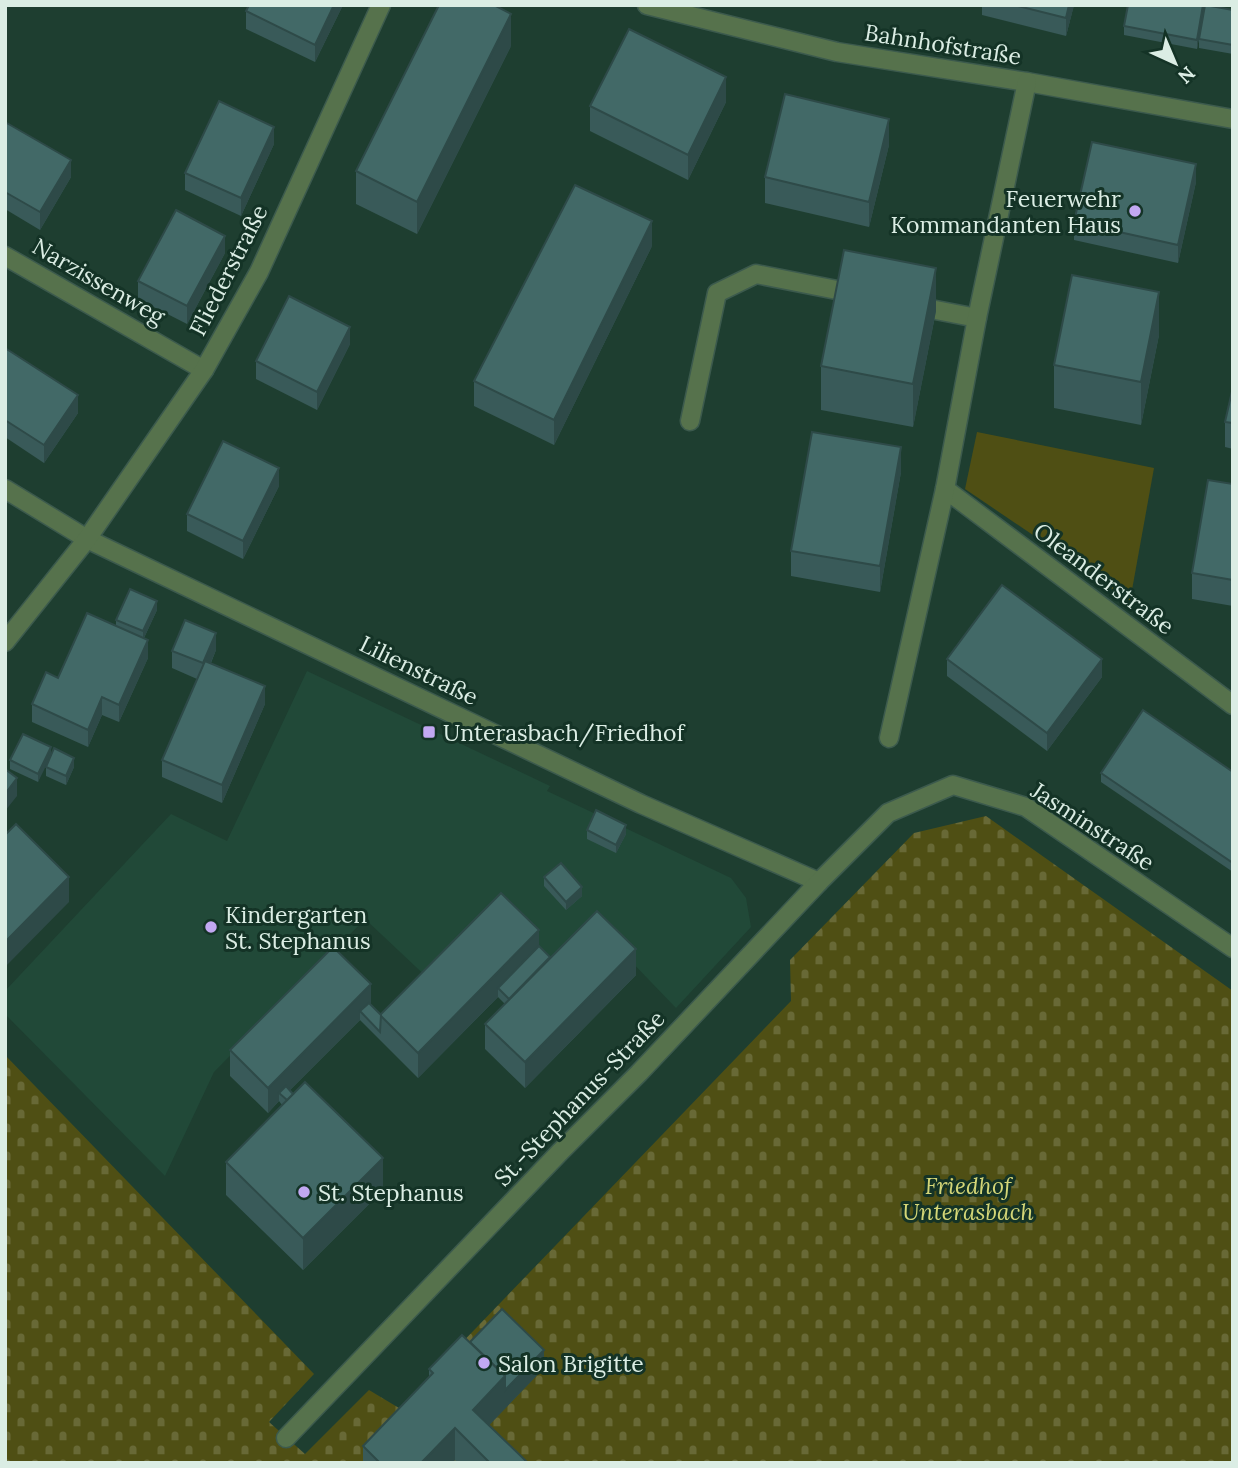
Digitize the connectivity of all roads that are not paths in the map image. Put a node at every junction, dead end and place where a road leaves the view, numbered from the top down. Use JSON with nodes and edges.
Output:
{"nodes":[{"id":1,"x":381,"y":5,"type":"edge"},
{"id":2,"x":648,"y":5,"type":"edge"},
{"id":3,"x":1027,"y":82,"type":"junction"},
{"id":4,"x":1233,"y":119,"type":"edge"},
{"id":5,"x":5,"y":256,"type":"edge"},
{"id":6,"x":873,"y":297,"type":"edge"},
{"id":7,"x":899,"y":302,"type":"edge"},
{"id":8,"x":977,"y":318,"type":"junction"},
{"id":9,"x":204,"y":370,"type":"junction"},
{"id":10,"x":690,"y":421,"type":"dead end"},
{"id":11,"x":5,"y":489,"type":"edge"},
{"id":12,"x":945,"y":489,"type":"junction"},
{"id":13,"x":87,"y":539,"type":"junction"},
{"id":14,"x":5,"y":642,"type":"edge"},
{"id":15,"x":1233,"y":705,"type":"edge"},
{"id":16,"x":889,"y":738,"type":"dead end"},
{"id":17,"x":819,"y":882,"type":"junction"},
{"id":18,"x":1233,"y":948,"type":"edge"},
{"id":19,"x":286,"y":1438,"type":"dead end"}],
"edges":[{"from":1,"to":9,"type":"street","name":"Fliederstraße"},
{"from":2,"to":3,"type":"street","name":"Bahnhofstraße"},
{"from":3,"to":4,"type":"street","name":"Bahnhofstraße"},
{"from":3,"to":8,"type":"street"},
{"from":5,"to":9,"type":"street","name":"Narzissenweg"},
{"from":6,"to":10,"type":"street"},
{"from":7,"to":8,"type":"street"},
{"from":8,"to":12,"type":"street"},
{"from":9,"to":13,"type":"street","name":"Fliederstraße"},
{"from":11,"to":13,"type":"street","name":"Lilienstraße"},
{"from":12,"to":15,"type":"street","name":"Oleanderstraße"},
{"from":12,"to":16,"type":"street"},
{"from":13,"to":14,"type":"street","name":"Fliederstraße"},
{"from":13,"to":17,"type":"street","name":"Lilienstraße"},
{"from":17,"to":18,"type":"street","name":"Jasminstraße"},
{"from":17,"to":19,"type":"street","name":"St.-Stephanus-Straße"}]}
